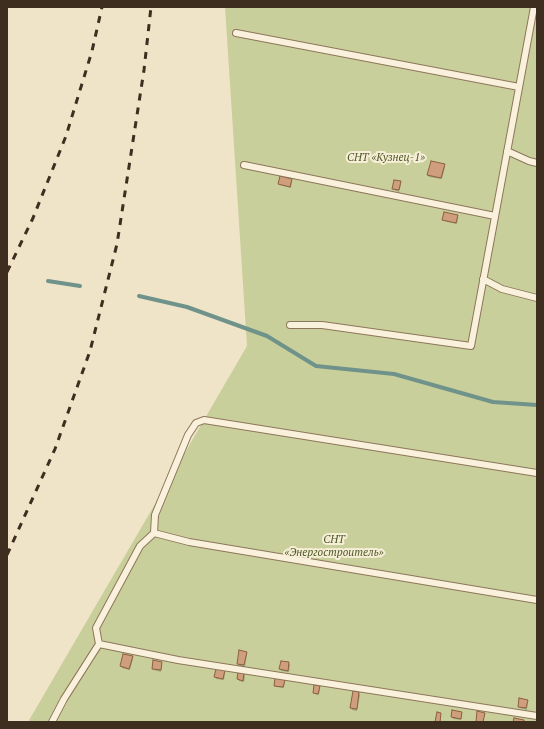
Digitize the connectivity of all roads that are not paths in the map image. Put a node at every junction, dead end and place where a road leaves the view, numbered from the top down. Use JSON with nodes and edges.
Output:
{"nodes":[{"id":1,"x":534,"y":7,"type":"edge"},
{"id":2,"x":530,"y":27,"type":"junction"},
{"id":3,"x":537,"y":29,"type":"edge"},
{"id":4,"x":236,"y":33,"type":"dead end"},
{"id":5,"x":519,"y":87,"type":"junction"},
{"id":6,"x":507,"y":151,"type":"junction"},
{"id":7,"x":537,"y":163,"type":"edge"},
{"id":8,"x":244,"y":165,"type":"dead end"},
{"id":9,"x":494,"y":216,"type":"junction"},
{"id":10,"x":483,"y":279,"type":"junction"},
{"id":11,"x":537,"y":298,"type":"edge"},
{"id":12,"x":290,"y":325,"type":"dead end"},
{"id":13,"x":537,"y":473,"type":"edge"},
{"id":14,"x":154,"y":533,"type":"junction"},
{"id":15,"x":537,"y":600,"type":"edge"},
{"id":16,"x":99,"y":644,"type":"junction"},
{"id":17,"x":537,"y":716,"type":"edge"},
{"id":18,"x":52,"y":722,"type":"edge"}],
"edges":[{"from":1,"to":2,"type":"lane"},
{"from":2,"to":3,"type":"lane"},
{"from":2,"to":5,"type":"lane"},
{"from":4,"to":5,"type":"lane"},
{"from":5,"to":6,"type":"lane"},
{"from":6,"to":7,"type":"lane"},
{"from":6,"to":9,"type":"lane"},
{"from":8,"to":9,"type":"lane"},
{"from":9,"to":10,"type":"lane"},
{"from":10,"to":11,"type":"lane"},
{"from":10,"to":12,"type":"lane"},
{"from":13,"to":14,"type":"lane"},
{"from":14,"to":15,"type":"lane"},
{"from":14,"to":16,"type":"lane"},
{"from":16,"to":17,"type":"lane"},
{"from":16,"to":18,"type":"lane"}]}
